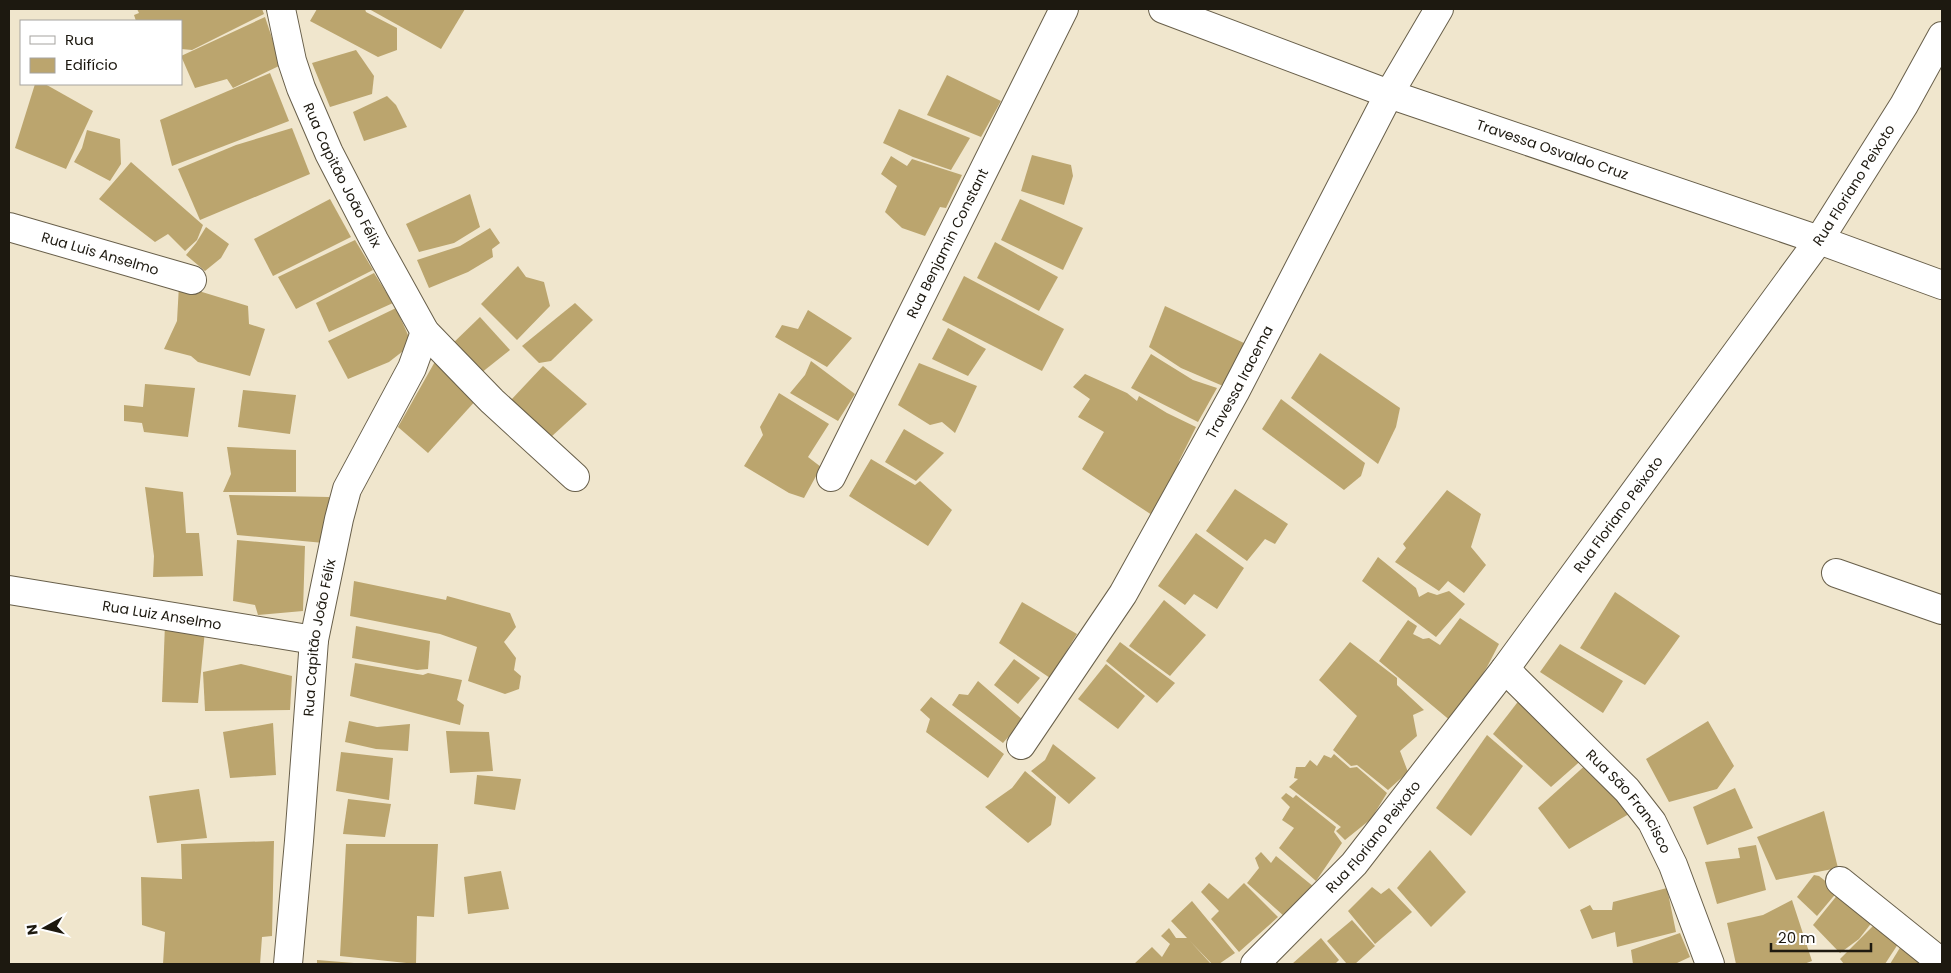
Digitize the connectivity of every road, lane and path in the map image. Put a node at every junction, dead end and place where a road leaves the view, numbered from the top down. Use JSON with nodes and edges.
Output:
{"nodes":[{"id":1,"x":282,"y":9,"type":"edge"},
{"id":2,"x":1064,"y":9,"type":"edge"},
{"id":3,"x":1163,"y":9,"type":"edge"},
{"id":4,"x":1439,"y":9,"type":"edge"},
{"id":5,"x":1942,"y":36,"type":"edge"},
{"id":6,"x":1389,"y":94,"type":"junction"},
{"id":7,"x":9,"y":227,"type":"edge"},
{"id":8,"x":1819,"y":240,"type":"junction"},
{"id":9,"x":192,"y":280,"type":"dead end"},
{"id":10,"x":1942,"y":285,"type":"edge"},
{"id":11,"x":425,"y":332,"type":"junction"},
{"id":12,"x":575,"y":477,"type":"dead end"},
{"id":13,"x":831,"y":477,"type":"dead end"},
{"id":14,"x":1836,"y":573,"type":"dead end"},
{"id":15,"x":9,"y":590,"type":"edge"},
{"id":16,"x":1942,"y":610,"type":"edge"},
{"id":17,"x":314,"y":640,"type":"junction"},
{"id":18,"x":1505,"y":669,"type":"junction"},
{"id":19,"x":1021,"y":745,"type":"dead end"},
{"id":20,"x":1840,"y":881,"type":"dead end"},
{"id":21,"x":1942,"y":963,"type":"edge"},
{"id":22,"x":288,"y":964,"type":"edge"},
{"id":23,"x":1255,"y":964,"type":"edge"},
{"id":24,"x":1710,"y":964,"type":"edge"}],
"edges":[{"from":1,"to":11,"type":"street","name":"Rua Capitão João Félix"},
{"from":2,"to":13,"type":"street","name":"Rua Benjamin Constant"},
{"from":3,"to":6,"type":"street","name":"Travessa Osvaldo Cruz"},
{"from":4,"to":6,"type":"street","name":"Travessa Iracema"},
{"from":5,"to":8,"type":"street","name":"Rua Floriano Peixoto"},
{"from":6,"to":8,"type":"street","name":"Travessa Osvaldo Cruz"},
{"from":6,"to":19,"type":"street","name":"Travessa Iracema"},
{"from":7,"to":9,"type":"street","name":"Rua Luis Anselmo"},
{"from":8,"to":10,"type":"street","name":"Travessa Osvaldo Cruz"},
{"from":8,"to":18,"type":"street","name":"Rua Floriano Peixoto"},
{"from":11,"to":12,"type":"street","name":"Rua Capitão João Félix"},
{"from":11,"to":17,"type":"street","name":"Rua Capitão João Félix"},
{"from":14,"to":16,"type":"street"},
{"from":15,"to":17,"type":"street","name":"Rua Luiz Anselmo"},
{"from":17,"to":22,"type":"street","name":"Rua Capitão João Félix"},
{"from":18,"to":23,"type":"street","name":"Rua Floriano Peixoto"},
{"from":18,"to":24,"type":"street","name":"Rua São Francisco"},
{"from":20,"to":21,"type":"street"}]}
